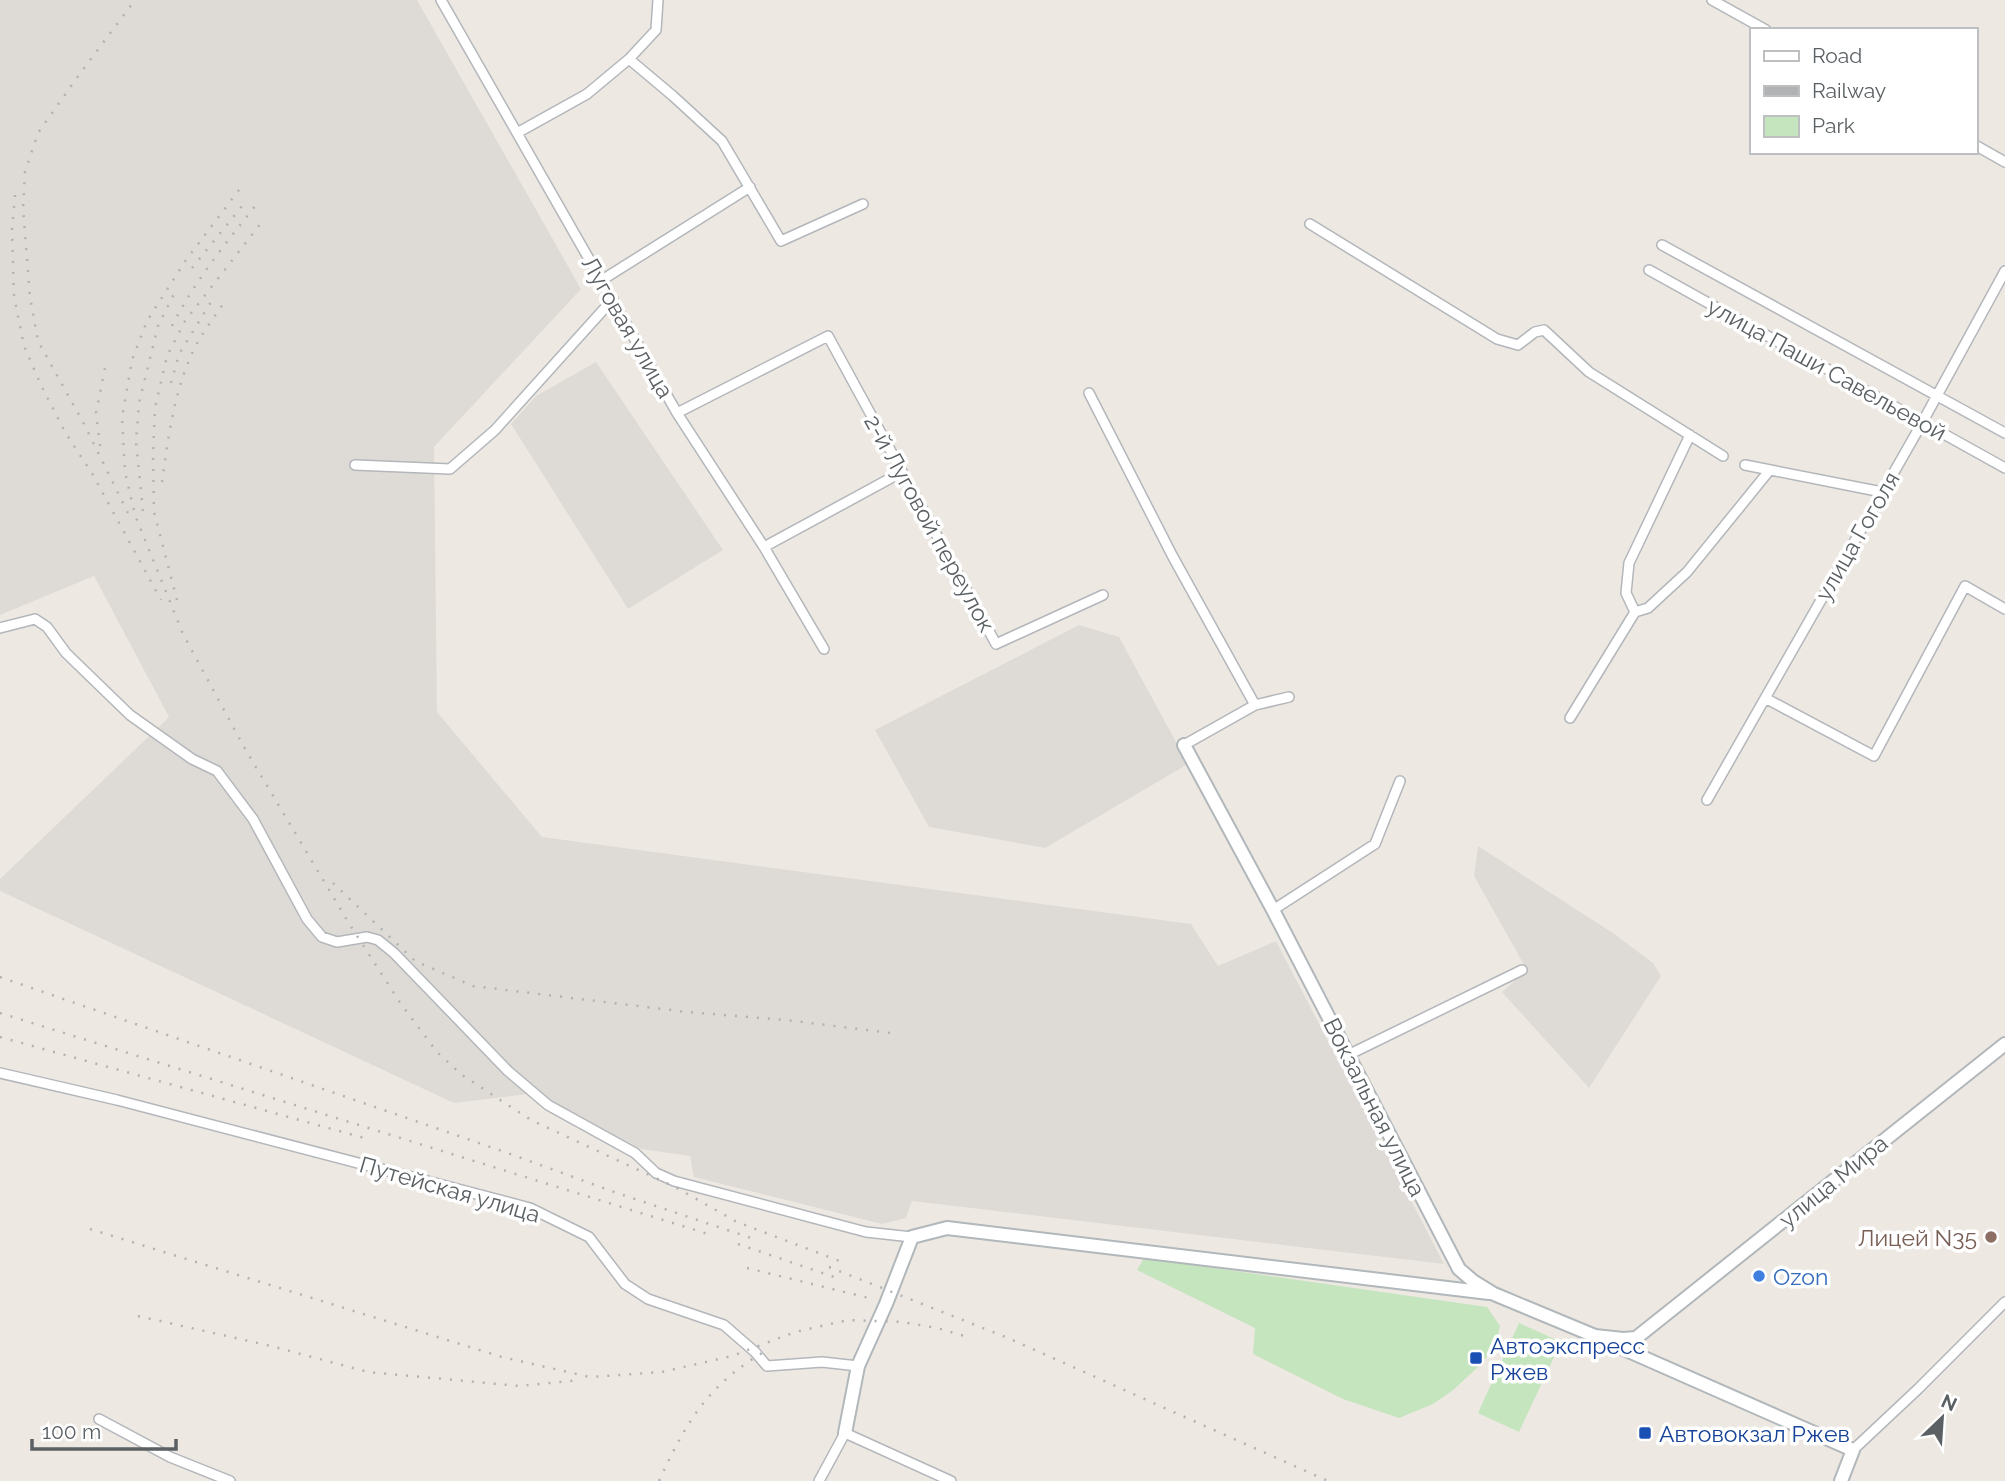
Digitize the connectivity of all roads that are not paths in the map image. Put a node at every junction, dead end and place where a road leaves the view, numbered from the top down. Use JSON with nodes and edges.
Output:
{"nodes":[{"id":1,"x":441,"y":0,"type":"edge"},
{"id":2,"x":658,"y":0,"type":"edge"},
{"id":3,"x":1712,"y":0,"type":"edge"},
{"id":4,"x":1762,"y":28,"type":"edge"},
{"id":5,"x":629,"y":59,"type":"junction"},
{"id":6,"x":517,"y":133,"type":"junction"},
{"id":7,"x":1977,"y":146,"type":"edge"},
{"id":8,"x":2005,"y":162,"type":"edge"},
{"id":9,"x":750,"y":187,"type":"junction"},
{"id":10,"x":863,"y":204,"type":"dead end"},
{"id":11,"x":1310,"y":225,"type":"dead end"},
{"id":12,"x":1662,"y":245,"type":"dead end"},
{"id":13,"x":1648,"y":270,"type":"dead end"},
{"id":14,"x":2005,"y":271,"type":"edge"},
{"id":15,"x":602,"y":280,"type":"junction"},
{"id":16,"x":613,"y":299,"type":"junction"},
{"id":17,"x":1089,"y":393,"type":"dead end"},
{"id":18,"x":1936,"y":395,"type":"junction"},
{"id":19,"x":677,"y":413,"type":"junction"},
{"id":20,"x":1922,"y":423,"type":"junction"},
{"id":21,"x":2005,"y":433,"type":"edge"},
{"id":22,"x":1690,"y":435,"type":"junction"},
{"id":23,"x":1723,"y":456,"type":"dead end"},
{"id":24,"x":355,"y":465,"type":"dead end"},
{"id":25,"x":1745,"y":465,"type":"dead end"},
{"id":26,"x":2005,"y":468,"type":"edge"},
{"id":27,"x":1769,"y":471,"type":"junction"},
{"id":28,"x":902,"y":472,"type":"junction"},
{"id":29,"x":1882,"y":492,"type":"junction"},
{"id":30,"x":764,"y":547,"type":"junction"},
{"id":31,"x":1103,"y":595,"type":"dead end"},
{"id":32,"x":2005,"y":609,"type":"edge"},
{"id":33,"x":1635,"y":612,"type":"junction"},
{"id":34,"x":0,"y":628,"type":"edge"},
{"id":35,"x":824,"y":649,"type":"dead end"},
{"id":36,"x":1289,"y":697,"type":"dead end"},
{"id":37,"x":1765,"y":698,"type":"junction"},
{"id":38,"x":1255,"y":705,"type":"junction"},
{"id":39,"x":1570,"y":718,"type":"dead end"},
{"id":40,"x":1184,"y":745,"type":"joint"},
{"id":41,"x":1400,"y":781,"type":"dead end"},
{"id":42,"x":1707,"y":800,"type":"dead end"},
{"id":43,"x":1273,"y":910,"type":"junction"},
{"id":44,"x":1522,"y":970,"type":"dead end"},
{"id":45,"x":2005,"y":1044,"type":"edge"},
{"id":46,"x":1348,"y":1055,"type":"junction"},
{"id":47,"x":0,"y":1073,"type":"edge"},
{"id":48,"x":912,"y":1237,"type":"junction"},
{"id":49,"x":1494,"y":1294,"type":"junction"},
{"id":50,"x":2005,"y":1302,"type":"edge"},
{"id":51,"x":1662,"y":1318,"type":"junction"},
{"id":52,"x":1595,"y":1336,"type":"junction"},
{"id":53,"x":1650,"y":1360,"type":"junction"},
{"id":54,"x":858,"y":1366,"type":"junction"},
{"id":55,"x":99,"y":1419,"type":"dead end"},
{"id":56,"x":845,"y":1433,"type":"junction"},
{"id":57,"x":1853,"y":1450,"type":"junction"},
{"id":58,"x":230,"y":1481,"type":"edge"},
{"id":59,"x":819,"y":1481,"type":"edge"},
{"id":60,"x":951,"y":1481,"type":"edge"},
{"id":61,"x":1841,"y":1481,"type":"edge"}],
"edges":[{"from":1,"to":6,"type":"street","name":"Луговая улица"},
{"from":2,"to":5,"type":"street"},
{"from":3,"to":4,"type":"street"},
{"from":5,"to":6,"type":"street"},
{"from":5,"to":9,"type":"street"},
{"from":6,"to":15,"type":"street","name":"Луговая улица"},
{"from":7,"to":8,"type":"street"},
{"from":9,"to":10,"type":"street"},
{"from":9,"to":15,"type":"street"},
{"from":11,"to":22,"type":"street"},
{"from":12,"to":18,"type":"street","name":"улица Паши Савельевой"},
{"from":13,"to":20,"type":"street","name":"улица Паши Савельевой"},
{"from":14,"to":18,"type":"street","name":"улица Гоголя"},
{"from":15,"to":16,"type":"street","name":"Луговая улица"},
{"from":16,"to":19,"type":"street","name":"Луговая улица"},
{"from":16,"to":24,"type":"street"},
{"from":17,"to":38,"type":"street"},
{"from":18,"to":20,"type":"street","name":"улица Гоголя"},
{"from":18,"to":21,"type":"street","name":"улица Паши Савельевой"},
{"from":19,"to":28,"type":"street","name":"2-й Луговой переулок"},
{"from":19,"to":30,"type":"street","name":"Луговая улица"},
{"from":20,"to":26,"type":"street","name":"улица Паши Савельевой"},
{"from":20,"to":29,"type":"street","name":"улица Гоголя"},
{"from":22,"to":23,"type":"street"},
{"from":22,"to":33,"type":"street"},
{"from":25,"to":27,"type":"street"},
{"from":27,"to":29,"type":"street"},
{"from":27,"to":33,"type":"street"},
{"from":28,"to":30,"type":"street"},
{"from":28,"to":31,"type":"street","name":"2-й Луговой переулок"},
{"from":29,"to":37,"type":"street","name":"улица Гоголя"},
{"from":30,"to":35,"type":"street","name":"Луговая улица"},
{"from":32,"to":37,"type":"street"},
{"from":33,"to":39,"type":"street"},
{"from":34,"to":48,"type":"street"},
{"from":36,"to":38,"type":"street"},
{"from":37,"to":42,"type":"street","name":"улица Гоголя"},
{"from":38,"to":40,"type":"street"},
{"from":40,"to":43,"type":"street","name":"Вокзальная улица"},
{"from":41,"to":43,"type":"street"},
{"from":43,"to":46,"type":"street","name":"Вокзальная улица"},
{"from":44,"to":46,"type":"street"},
{"from":45,"to":51,"type":"street","name":"улица Мира"},
{"from":46,"to":49,"type":"street","name":"Вокзальная улица"},
{"from":47,"to":54,"type":"street","name":"Путейская улица"},
{"from":48,"to":49,"type":"street"},
{"from":48,"to":54,"type":"street"},
{"from":49,"to":52,"type":"street","name":"Вокзальная улица"},
{"from":50,"to":57,"type":"street"},
{"from":51,"to":52,"type":"street","name":"Вокзальная улица"},
{"from":51,"to":53,"type":"street"},
{"from":52,"to":53,"type":"street"},
{"from":53,"to":57,"type":"street"},
{"from":54,"to":56,"type":"street"},
{"from":55,"to":58,"type":"street"},
{"from":56,"to":59,"type":"street"},
{"from":56,"to":60,"type":"street"},
{"from":57,"to":61,"type":"street"}]}
